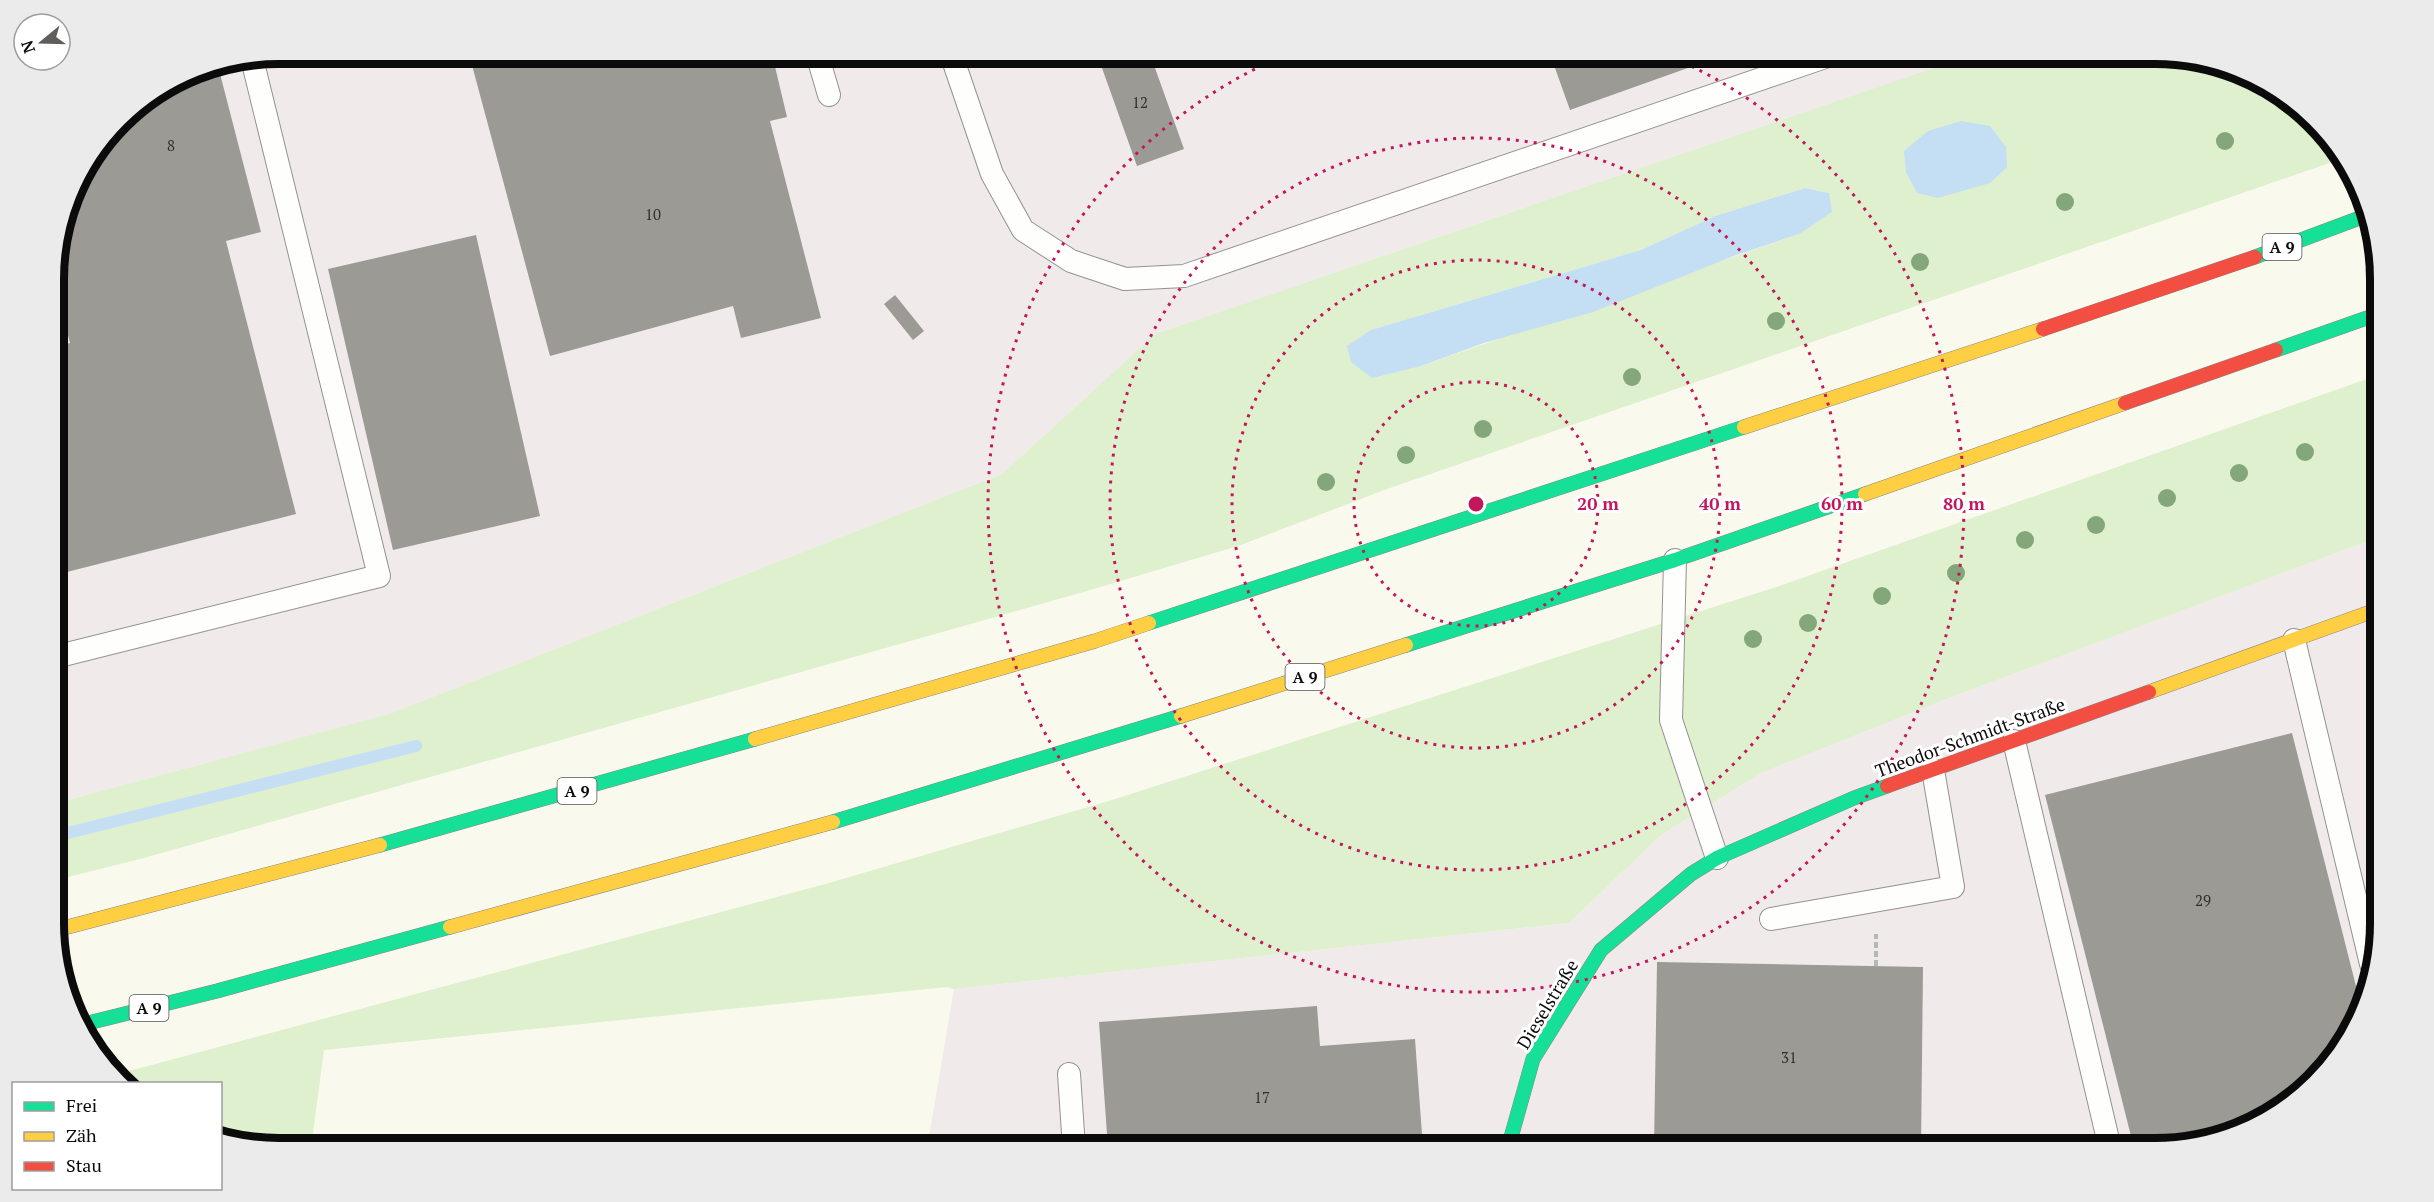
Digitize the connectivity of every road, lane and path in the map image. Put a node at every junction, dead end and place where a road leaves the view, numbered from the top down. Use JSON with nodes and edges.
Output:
{"nodes":[{"id":1,"x":820,"y":64,"type":"edge"},
{"id":2,"x":954,"y":64,"type":"edge"},
{"id":3,"x":1805,"y":64,"type":"edge"},
{"id":4,"x":254,"y":66,"type":"edge"},
{"id":5,"x":829,"y":95,"type":"dead end"},
{"id":6,"x":2360,"y":218,"type":"edge"},
{"id":7,"x":2370,"y":317,"type":"edge"},
{"id":8,"x":1675,"y":560,"type":"junction"},
{"id":9,"x":2370,"y":612,"type":"edge"},
{"id":10,"x":2294,"y":640,"type":"junction"},
{"id":11,"x":64,"y":655,"type":"edge"},
{"id":12,"x":2014,"y":741,"type":"junction"},
{"id":13,"x":1933,"y":770,"type":"junction"},
{"id":14,"x":1717,"y":858,"type":"junction"},
{"id":15,"x":1771,"y":919,"type":"dead end"},
{"id":16,"x":64,"y":928,"type":"edge"},
{"id":17,"x":1601,"y":950,"type":"joint"},
{"id":18,"x":2368,"y":951,"type":"edge"},
{"id":19,"x":89,"y":1023,"type":"edge"},
{"id":20,"x":1069,"y":1074,"type":"dead end"},
{"id":21,"x":1073,"y":1138,"type":"edge"},
{"id":22,"x":1511,"y":1138,"type":"edge"},
{"id":23,"x":2107,"y":1138,"type":"edge"}],
"edges":[{"from":1,"to":5,"type":"lane"},
{"from":2,"to":3,"type":"lane"},
{"from":4,"to":11,"type":"lane"},
{"from":6,"to":16,"type":"main road","number":"A 9"},
{"from":7,"to":8,"type":"main road","number":"A 9"},
{"from":8,"to":14,"type":"lane"},
{"from":8,"to":19,"type":"main road","number":"A 9"},
{"from":9,"to":10,"type":"main road","name":"Theodor-Schmidt-Straße"},
{"from":10,"to":12,"type":"main road","name":"Theodor-Schmidt-Straße"},
{"from":10,"to":18,"type":"lane"},
{"from":12,"to":13,"type":"main road","name":"Theodor-Schmidt-Straße"},
{"from":12,"to":23,"type":"lane"},
{"from":13,"to":14,"type":"main road","name":"Theodor-Schmidt-Straße"},
{"from":13,"to":15,"type":"lane"},
{"from":14,"to":17,"type":"main road","name":"Theodor-Schmidt-Straße"},
{"from":17,"to":22,"type":"main road","name":"Dieselstraße"},
{"from":20,"to":21,"type":"lane"}]}
